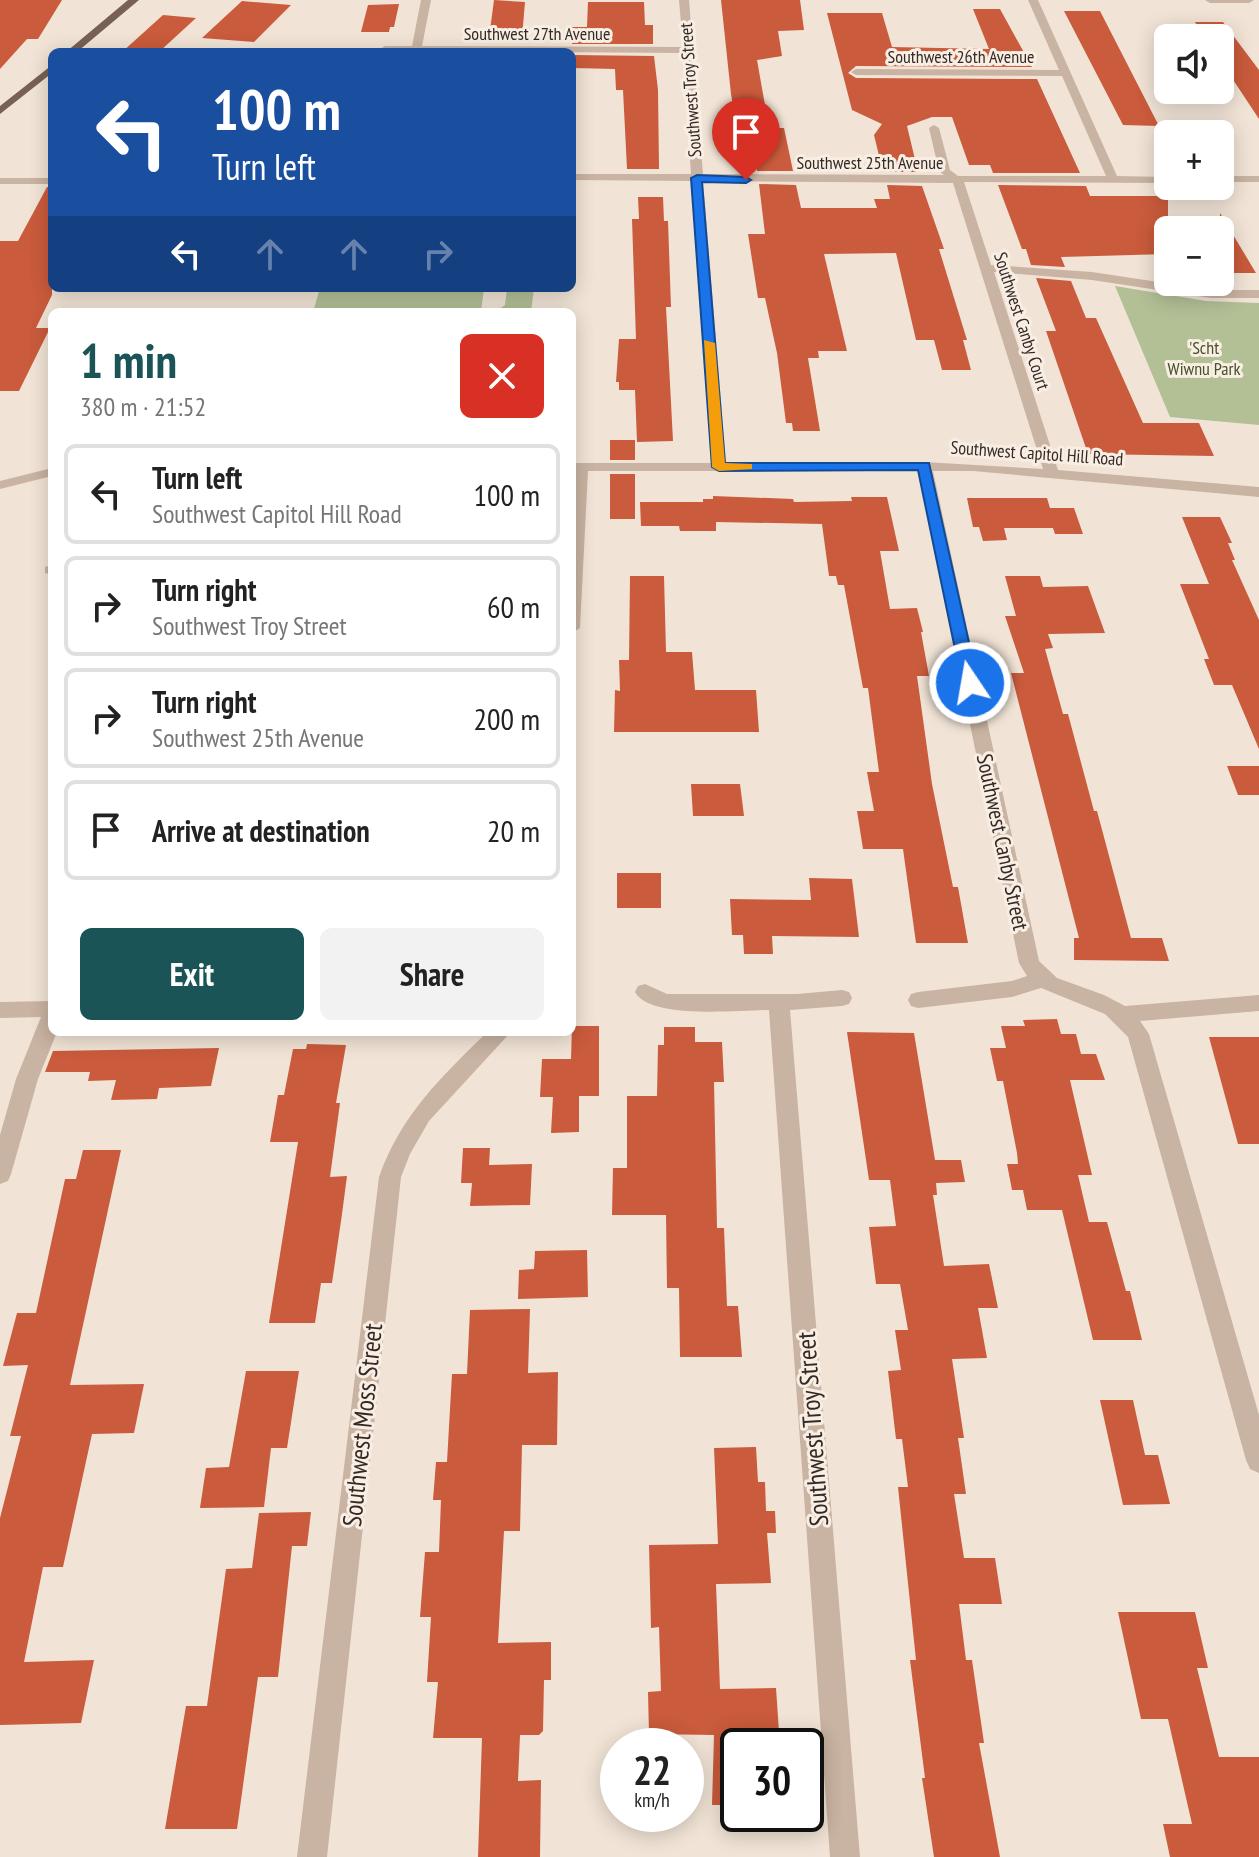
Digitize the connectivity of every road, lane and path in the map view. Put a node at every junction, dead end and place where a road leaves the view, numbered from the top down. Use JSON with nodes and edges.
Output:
{"nodes":[{"id":1,"x":134,"y":0,"type":"edge"},
{"id":2,"x":426,"y":0,"type":"edge"},
{"id":3,"x":684,"y":0,"type":"edge"},
{"id":4,"x":1033,"y":0,"type":"edge"},
{"id":5,"x":1210,"y":0,"type":"edge"},
{"id":6,"x":1250,"y":3,"type":"edge"},
{"id":7,"x":76,"y":48,"type":"edge"},
{"id":8,"x":417,"y":48,"type":"edge"},
{"id":9,"x":576,"y":50,"type":"edge"},
{"id":10,"x":688,"y":50,"type":"junction"},
{"id":11,"x":48,"y":71,"type":"edge"},
{"id":12,"x":856,"y":72,"type":"dead end"},
{"id":13,"x":1065,"y":73,"type":"junction"},
{"id":14,"x":0,"y":111,"type":"edge"},
{"id":15,"x":934,"y":128,"type":"dead end"},
{"id":16,"x":576,"y":177,"type":"edge"},
{"id":17,"x":697,"y":178,"type":"junction"},
{"id":18,"x":1234,"y":179,"type":"edge"},
{"id":19,"x":1259,"y":179,"type":"edge"},
{"id":20,"x":1113,"y":180,"type":"junction"},
{"id":21,"x":1154,"y":180,"type":"edge"},
{"id":22,"x":0,"y":181,"type":"edge"},
{"id":23,"x":48,"y":181,"type":"edge"},
{"id":24,"x":958,"y":181,"type":"junction"},
{"id":25,"x":985,"y":268,"type":"junction"},
{"id":26,"x":1259,"y":294,"type":"edge"},
{"id":27,"x":924,"y":466,"type":"junction"},
{"id":28,"x":576,"y":467,"type":"edge"},
{"id":29,"x":719,"y":467,"type":"junction"},
{"id":30,"x":48,"y":473,"type":"edge"},
{"id":31,"x":1052,"y":473,"type":"junction"},
{"id":32,"x":0,"y":485,"type":"edge"},
{"id":33,"x":1257,"y":496,"type":"edge"},
{"id":34,"x":1041,"y":980,"type":"junction"},
{"id":35,"x":645,"y":992,"type":"dead end"},
{"id":36,"x":842,"y":998,"type":"dead end"},
{"id":37,"x":918,"y":1000,"type":"dead end"},
{"id":38,"x":779,"y":1001,"type":"junction"},
{"id":39,"x":1259,"y":1003,"type":"edge"},
{"id":40,"x":48,"y":1009,"type":"edge"},
{"id":41,"x":0,"y":1010,"type":"edge"},
{"id":42,"x":1123,"y":1014,"type":"junction"},
{"id":43,"x":48,"y":1027,"type":"edge"},
{"id":44,"x":496,"y":1036,"type":"edge"},
{"id":45,"x":0,"y":1174,"type":"edge"},
{"id":46,"x":1259,"y":1460,"type":"edge"},
{"id":47,"x":312,"y":1857,"type":"edge"},
{"id":48,"x":845,"y":1857,"type":"edge"}],
"edges":[{"from":1,"to":7,"type":"main road"},
{"from":2,"to":8,"type":"street"},
{"from":3,"to":10,"type":"street","name":"Southwest Troy Street"},
{"from":4,"to":13,"type":"street"},
{"from":5,"to":6,"type":"street"},
{"from":9,"to":10,"type":"street","name":"Southwest 27th Avenue"},
{"from":10,"to":17,"type":"street","name":"Southwest Troy Street"},
{"from":11,"to":14,"type":"main road"},
{"from":12,"to":13,"type":"street","name":"Southwest 26th Avenue"},
{"from":13,"to":20,"type":"street"},
{"from":15,"to":24,"type":"street","name":"Southwest Canby Court"},
{"from":16,"to":17,"type":"street","name":"Southwest 25th Avenue"},
{"from":17,"to":24,"type":"street","name":"Southwest 25th Avenue"},
{"from":17,"to":29,"type":"street","name":"Southwest Troy Street"},
{"from":18,"to":19,"type":"street"},
{"from":20,"to":21,"type":"street","name":"Southwest 25th Avenue"},
{"from":20,"to":24,"type":"street","name":"Southwest 25th Avenue"},
{"from":22,"to":23,"type":"street"},
{"from":24,"to":25,"type":"street","name":"Southwest Canby Court"},
{"from":25,"to":26,"type":"street"},
{"from":25,"to":31,"type":"street","name":"Southwest Canby Court"},
{"from":27,"to":29,"type":"street","name":"Southwest Capitol Hill Road"},
{"from":27,"to":31,"type":"street","name":"Southwest Capitol Hill Road"},
{"from":27,"to":34,"type":"street","name":"Southwest Canby Street"},
{"from":28,"to":29,"type":"street","name":"Southwest Capitol Hill Road"},
{"from":30,"to":32,"type":"street"},
{"from":31,"to":33,"type":"street","name":"Southwest Capitol Hill Road"},
{"from":34,"to":37,"type":"street"},
{"from":34,"to":42,"type":"street"},
{"from":35,"to":38,"type":"street"},
{"from":36,"to":38,"type":"street"},
{"from":38,"to":48,"type":"street","name":"Southwest Troy Street"},
{"from":39,"to":42,"type":"street"},
{"from":40,"to":41,"type":"street"},
{"from":42,"to":46,"type":"street"},
{"from":43,"to":45,"type":"street"},
{"from":44,"to":47,"type":"street","name":"Southwest Moss Street"}]}
